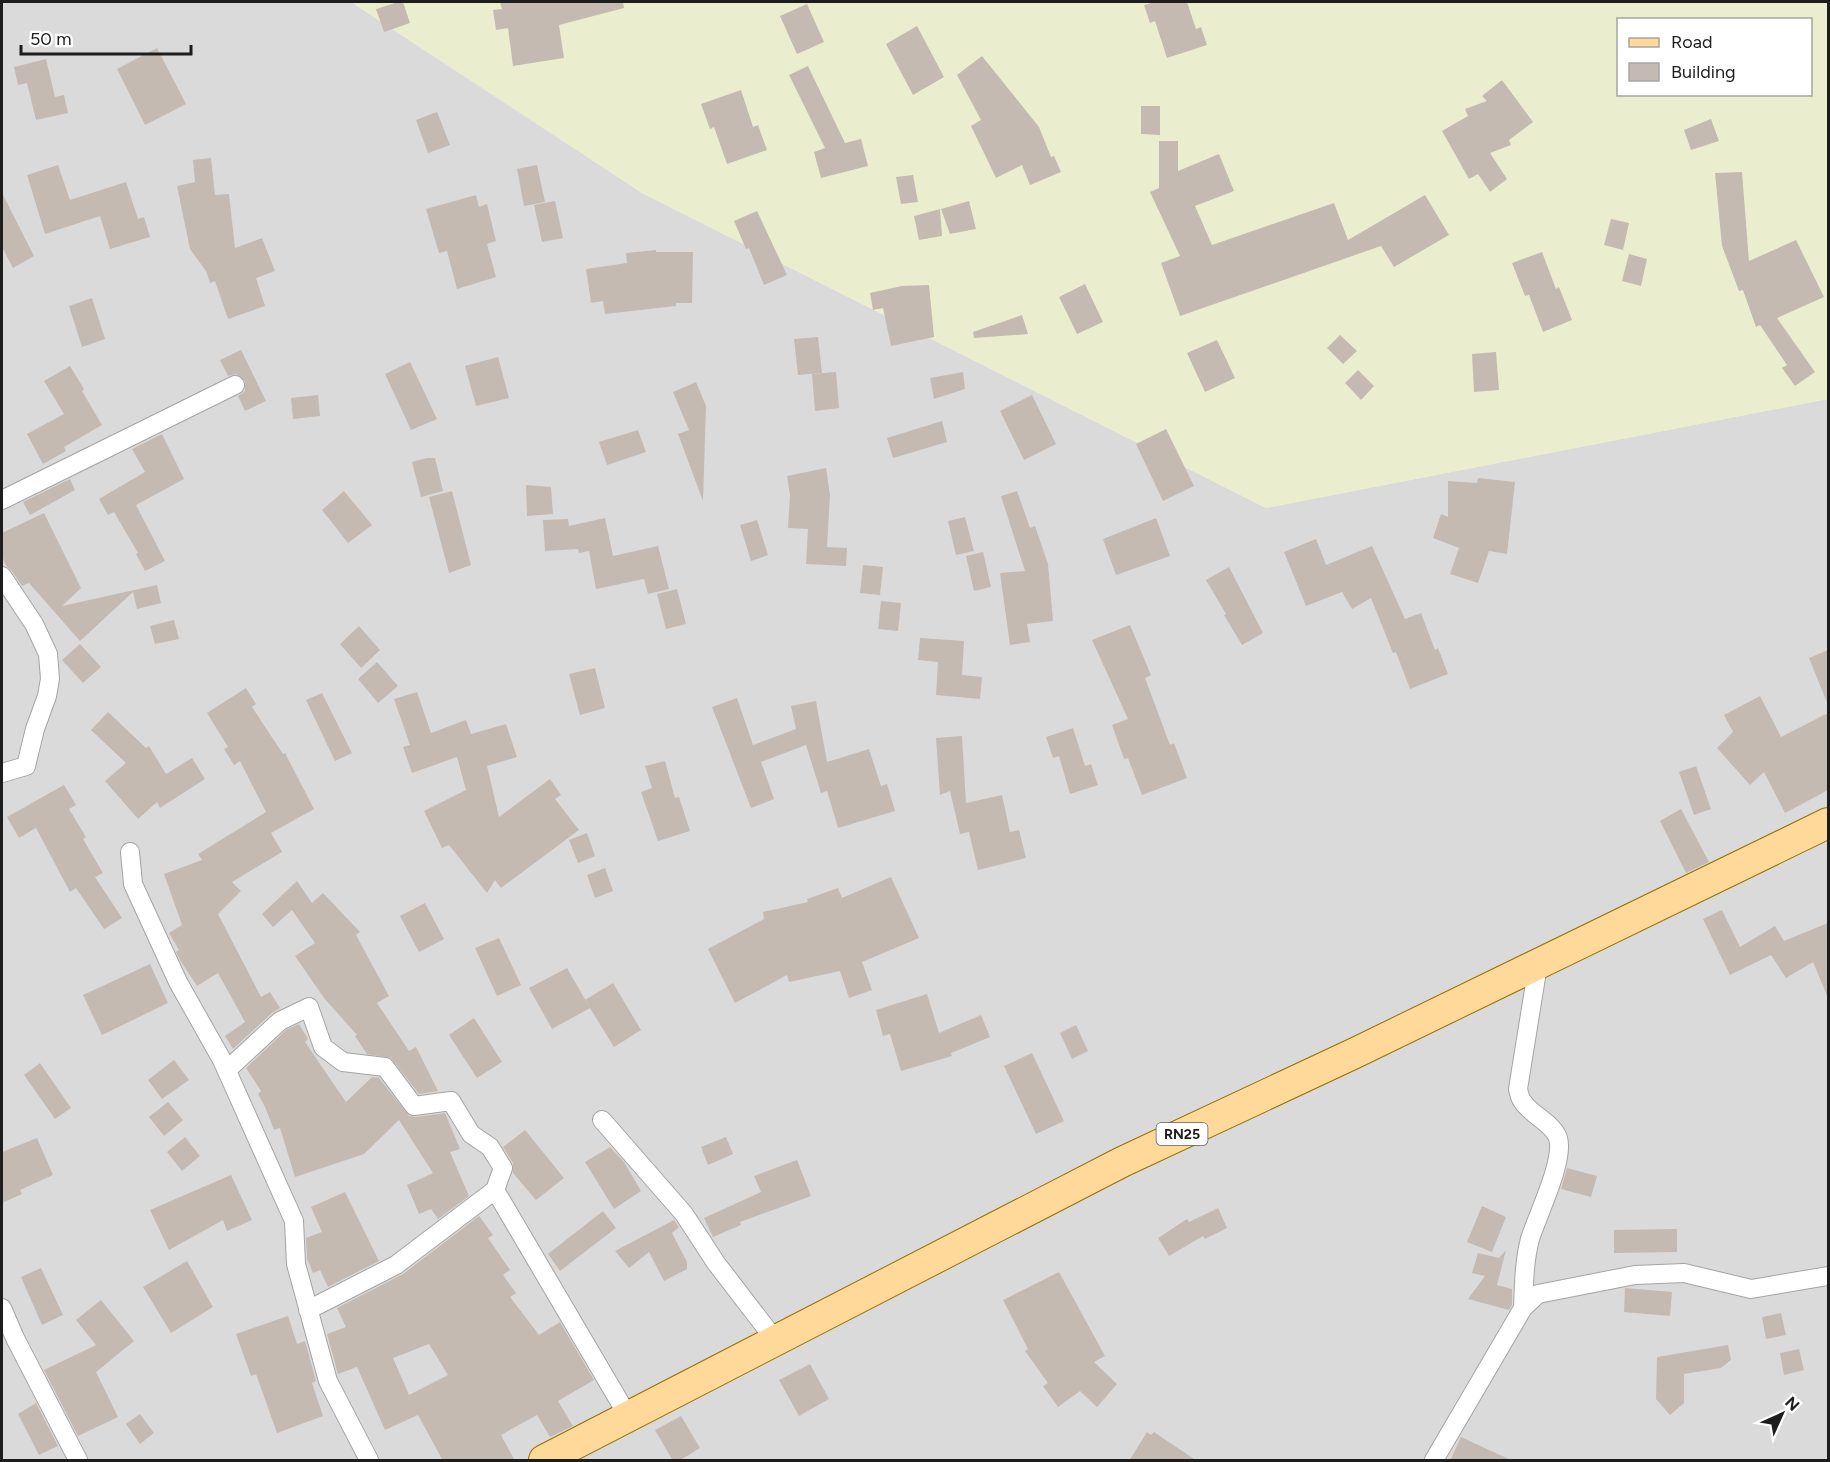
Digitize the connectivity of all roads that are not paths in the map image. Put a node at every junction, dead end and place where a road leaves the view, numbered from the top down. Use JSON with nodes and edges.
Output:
{"nodes":[{"id":1,"x":235,"y":385,"type":"dead end"},
{"id":2,"x":2,"y":500,"type":"edge"},
{"id":3,"x":2,"y":576,"type":"edge"},
{"id":4,"x":2,"y":773,"type":"edge"},
{"id":5,"x":1828,"y":823,"type":"edge"},
{"id":6,"x":130,"y":852,"type":"dead end"},
{"id":7,"x":1538,"y":965,"type":"junction"},
{"id":8,"x":227,"y":1070,"type":"junction"},
{"id":9,"x":602,"y":1120,"type":"dead end"},
{"id":10,"x":495,"y":1190,"type":"junction"},
{"id":11,"x":1828,"y":1276,"type":"edge"},
{"id":12,"x":2,"y":1308,"type":"edge"},
{"id":13,"x":1523,"y":1308,"type":"junction"},
{"id":14,"x":308,"y":1310,"type":"junction"},
{"id":15,"x":776,"y":1341,"type":"junction"},
{"id":16,"x":628,"y":1416,"type":"junction"},
{"id":17,"x":78,"y":1461,"type":"edge"},
{"id":18,"x":369,"y":1461,"type":"edge"},
{"id":19,"x":544,"y":1461,"type":"edge"},
{"id":20,"x":1434,"y":1461,"type":"edge"}],
"edges":[{"from":1,"to":2,"type":"street"},
{"from":3,"to":4,"type":"street"},
{"from":5,"to":7,"type":"main road","number":"RN25"},
{"from":6,"to":8,"type":"street"},
{"from":7,"to":13,"type":"street"},
{"from":7,"to":15,"type":"main road","number":"RN25"},
{"from":8,"to":10,"type":"street"},
{"from":8,"to":14,"type":"street"},
{"from":9,"to":15,"type":"street"},
{"from":10,"to":14,"type":"street"},
{"from":10,"to":16,"type":"street"},
{"from":11,"to":13,"type":"street"},
{"from":12,"to":17,"type":"street"},
{"from":13,"to":20,"type":"street"},
{"from":14,"to":18,"type":"street"},
{"from":15,"to":16,"type":"main road","number":"RN25"},
{"from":16,"to":19,"type":"main road","number":"RN25"}]}
